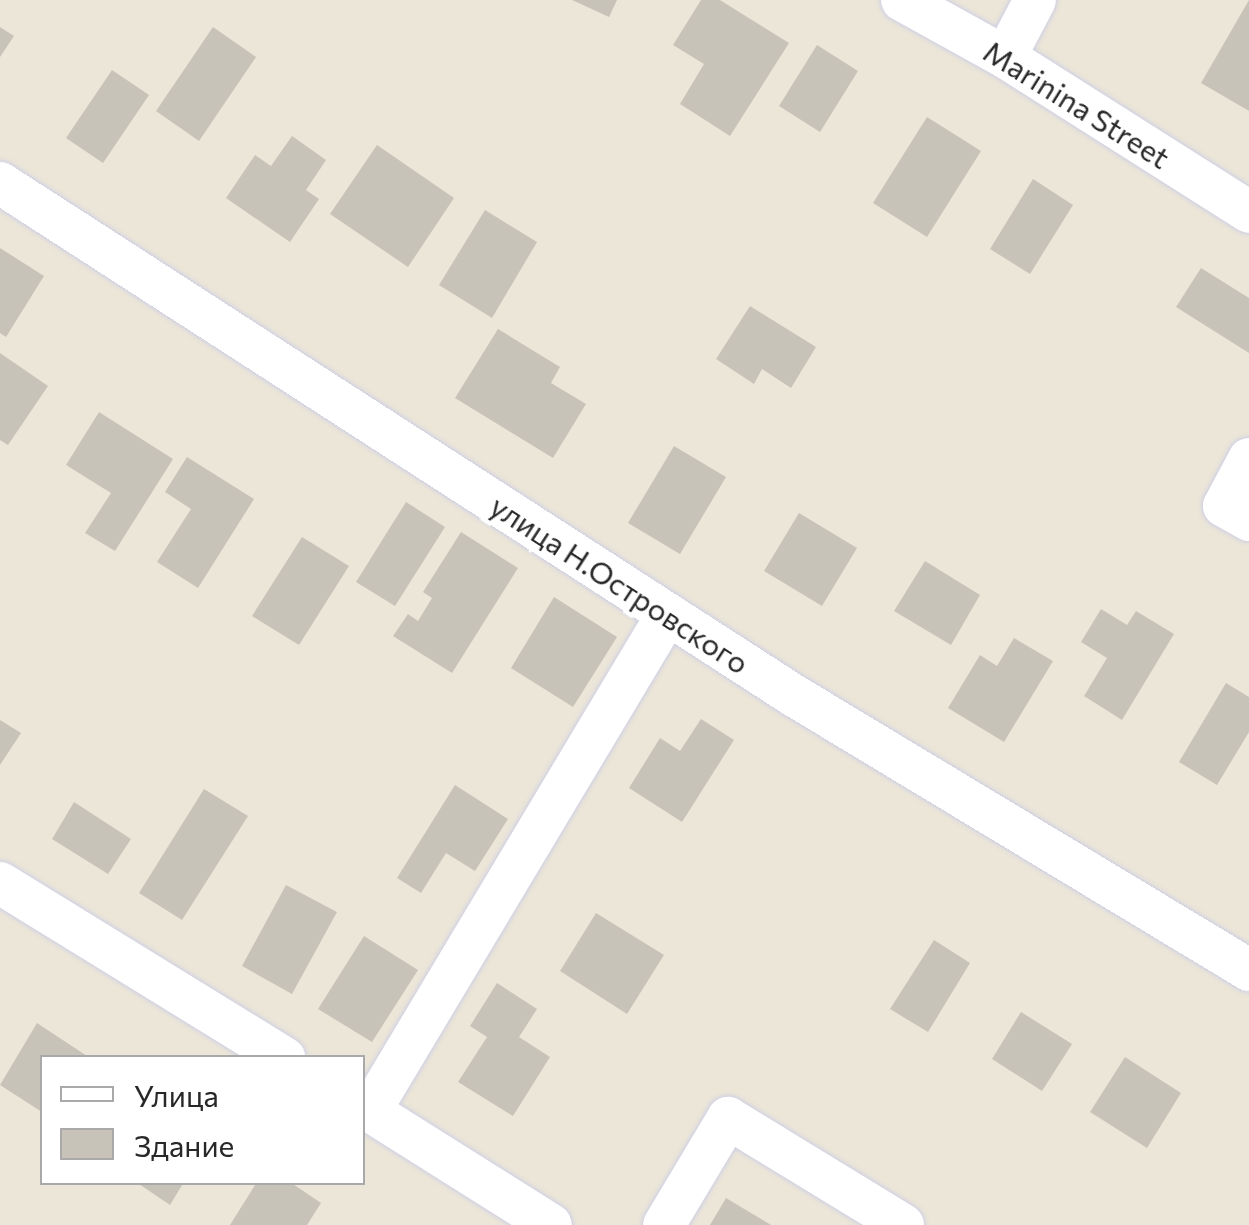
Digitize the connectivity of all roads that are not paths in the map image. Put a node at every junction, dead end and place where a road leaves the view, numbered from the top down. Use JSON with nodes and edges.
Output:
{"nodes":[{"id":1,"x":902,"y":0,"type":"edge"},
{"id":2,"x":1035,"y":0,"type":"edge"},
{"id":3,"x":1004,"y":57,"type":"junction"},
{"id":4,"x":0,"y":182,"type":"edge"},
{"id":5,"x":1249,"y":212,"type":"edge"},
{"id":6,"x":1249,"y":459,"type":"edge"},
{"id":7,"x":1249,"y":520,"type":"edge"},
{"id":8,"x":668,"y":615,"type":"junction"},
{"id":9,"x":0,"y":882,"type":"edge"},
{"id":10,"x":1249,"y":970,"type":"edge"},
{"id":11,"x":279,"y":1055,"type":"edge"},
{"id":12,"x":366,"y":1108,"type":"edge"},
{"id":13,"x":551,"y":1225,"type":"edge"},
{"id":14,"x":664,"y":1225,"type":"edge"},
{"id":15,"x":904,"y":1225,"type":"edge"}],
"edges":[{"from":1,"to":3,"type":"street","name":"Marinina Street"},
{"from":2,"to":3,"type":"street"},
{"from":3,"to":5,"type":"street","name":"Marinina Street"},
{"from":4,"to":8,"type":"street","name":"улица Н.Островского"},
{"from":6,"to":7,"type":"street"},
{"from":8,"to":10,"type":"street","name":"улица Н.Островского"},
{"from":8,"to":12,"type":"street"},
{"from":9,"to":11,"type":"street"},
{"from":12,"to":13,"type":"street"},
{"from":14,"to":15,"type":"street"}]}
